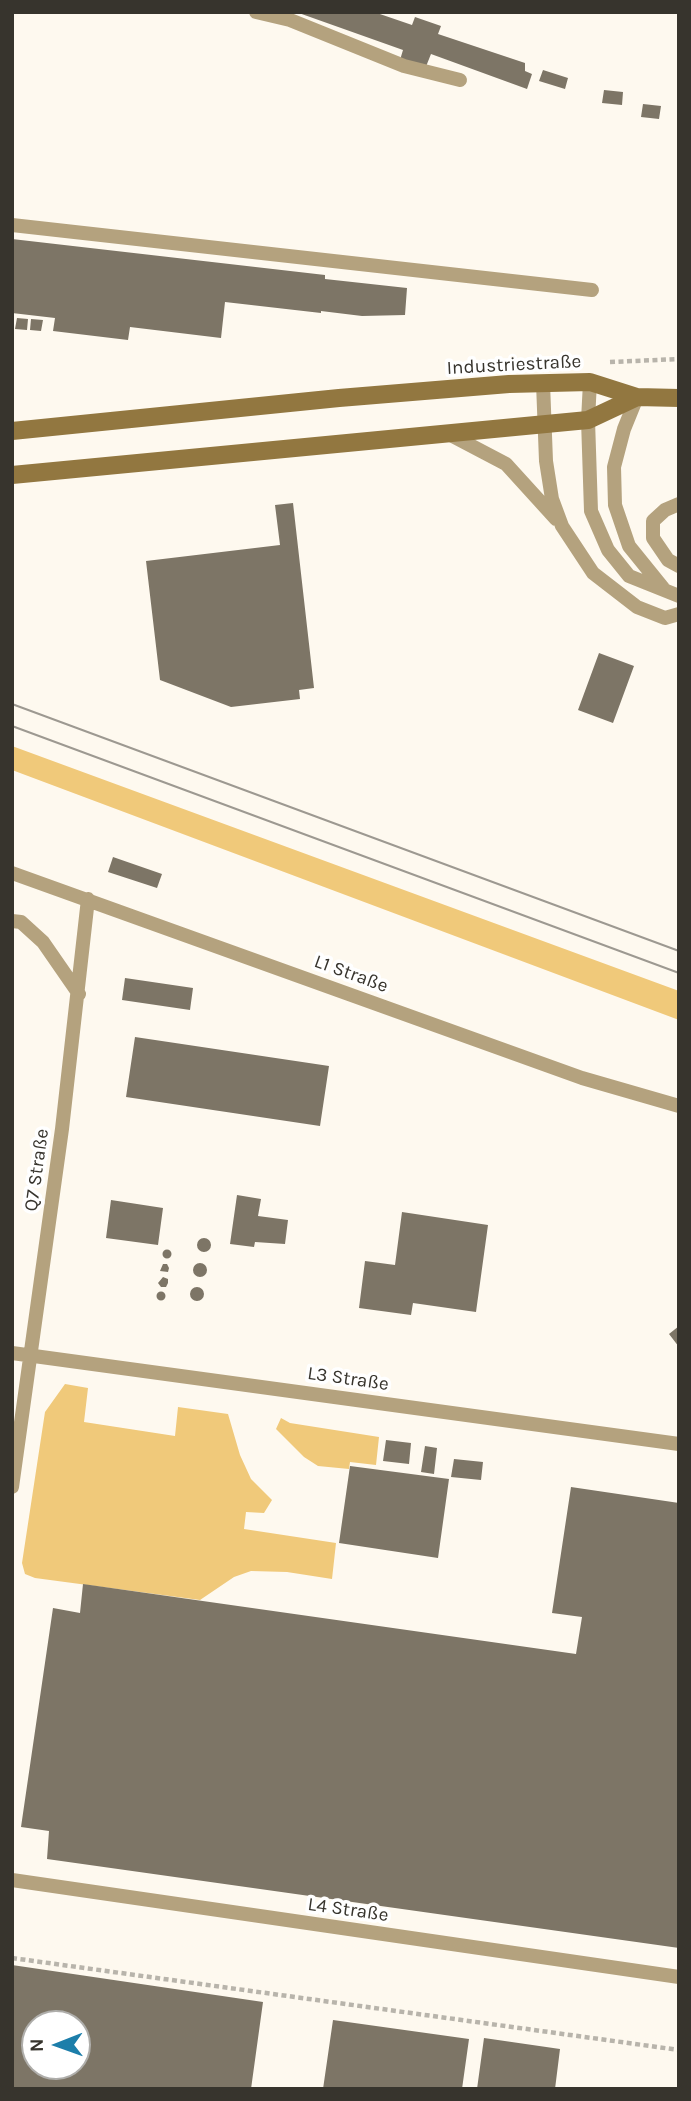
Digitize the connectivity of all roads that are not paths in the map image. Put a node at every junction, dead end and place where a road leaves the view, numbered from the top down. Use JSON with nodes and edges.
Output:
{"nodes":[{"id":1,"x":256,"y":12,"type":"edge"},
{"id":2,"x":460,"y":80,"type":"dead end"},
{"id":3,"x":12,"y":225,"type":"edge"},
{"id":4,"x":592,"y":290,"type":"dead end"},
{"id":5,"x":590,"y":382,"type":"junction"},
{"id":6,"x":542,"y":383,"type":"junction"},
{"id":7,"x":637,"y":397,"type":"junction"},
{"id":8,"x":679,"y":397,"type":"edge"},
{"id":9,"x":588,"y":420,"type":"junction"},
{"id":10,"x":545,"y":423,"type":"junction"},
{"id":11,"x":12,"y":431,"type":"edge"},
{"id":12,"x":446,"y":432,"type":"junction"},
{"id":13,"x":12,"y":475,"type":"edge"},
{"id":14,"x":679,"y":504,"type":"edge"},
{"id":15,"x":562,"y":526,"type":"junction"},
{"id":16,"x":679,"y":566,"type":"edge"},
{"id":17,"x":664,"y":589,"type":"junction"},
{"id":18,"x":679,"y":596,"type":"edge"},
{"id":19,"x":679,"y":614,"type":"edge"},
{"id":20,"x":12,"y":873,"type":"edge"},
{"id":21,"x":88,"y":899,"type":"junction"},
{"id":22,"x":12,"y":921,"type":"edge"},
{"id":23,"x":79,"y":994,"type":"junction"},
{"id":24,"x":679,"y":1106,"type":"edge"},
{"id":25,"x":12,"y":1353,"type":"edge"},
{"id":26,"x":31,"y":1356,"type":"junction"},
{"id":27,"x":679,"y":1444,"type":"edge"},
{"id":28,"x":12,"y":1487,"type":"edge"},
{"id":29,"x":12,"y":1880,"type":"edge"},
{"id":30,"x":679,"y":1977,"type":"edge"}],
"edges":[{"from":1,"to":2,"type":"lane"},
{"from":3,"to":4,"type":"lane"},
{"from":5,"to":6,"type":"main road","name":"Industriestraße"},
{"from":5,"to":7,"type":"main road","name":"Industriestraße"},
{"from":5,"to":9,"type":"lane"},
{"from":6,"to":10,"type":"lane"},
{"from":6,"to":11,"type":"main road","name":"Industriestraße"},
{"from":7,"to":8,"type":"main road"},
{"from":7,"to":9,"type":"main road"},
{"from":7,"to":17,"type":"lane"},
{"from":9,"to":10,"type":"main road"},
{"from":9,"to":17,"type":"lane"},
{"from":10,"to":12,"type":"main road"},
{"from":10,"to":15,"type":"lane"},
{"from":12,"to":13,"type":"main road"},
{"from":12,"to":15,"type":"lane"},
{"from":14,"to":16,"type":"lane"},
{"from":15,"to":19,"type":"lane"},
{"from":17,"to":18,"type":"lane"},
{"from":20,"to":21,"type":"lane","name":"L1 Straße"},
{"from":21,"to":23,"type":"lane","name":"Q7 Straße"},
{"from":21,"to":24,"type":"lane","name":"L1 Straße"},
{"from":22,"to":23,"type":"lane"},
{"from":23,"to":26,"type":"lane","name":"Q7 Straße"},
{"from":25,"to":26,"type":"lane","name":"L3 Straße"},
{"from":26,"to":27,"type":"lane","name":"L3 Straße"},
{"from":26,"to":28,"type":"lane","name":"Q7 Straße"},
{"from":29,"to":30,"type":"lane","name":"L4 Straße"}]}
